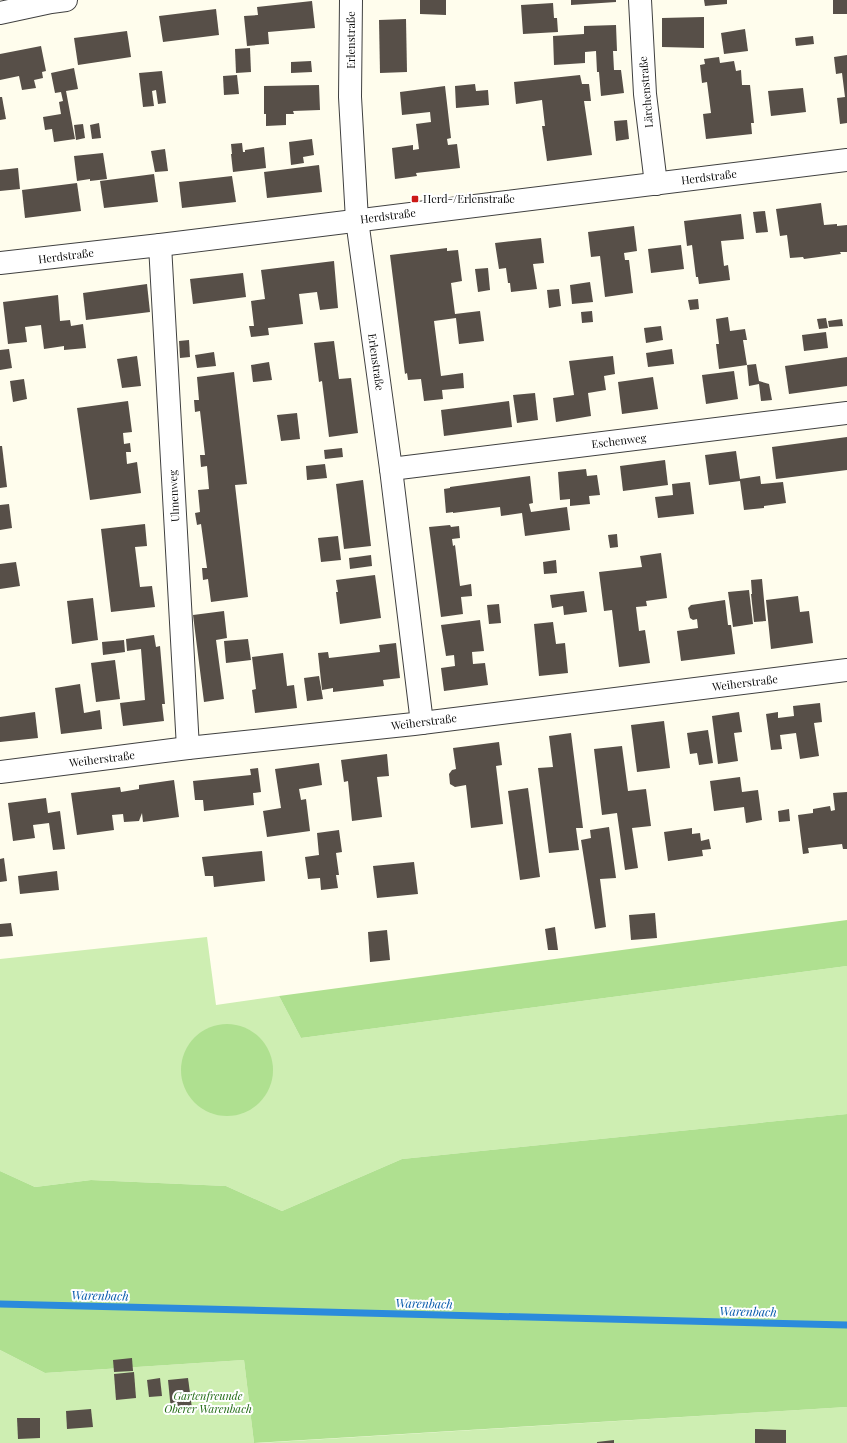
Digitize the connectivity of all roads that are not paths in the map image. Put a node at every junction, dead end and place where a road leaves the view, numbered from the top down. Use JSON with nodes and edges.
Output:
{"nodes":[{"id":1,"x":66,"y":0,"type":"edge"},
{"id":2,"x":351,"y":0,"type":"edge"},
{"id":3,"x":640,"y":0,"type":"edge"},
{"id":4,"x":0,"y":13,"type":"edge"},
{"id":5,"x":847,"y":160,"type":"edge"},
{"id":6,"x":656,"y":184,"type":"junction"},
{"id":7,"x":357,"y":220,"type":"junction"},
{"id":8,"x":160,"y":245,"type":"junction"},
{"id":9,"x":0,"y":263,"type":"edge"},
{"id":10,"x":847,"y":413,"type":"edge"},
{"id":11,"x":390,"y":469,"type":"junction"},
{"id":12,"x":847,"y":670,"type":"edge"},
{"id":13,"x":422,"y":723,"type":"junction"},
{"id":14,"x":188,"y":748,"type":"junction"},
{"id":15,"x":0,"y":772,"type":"edge"}],
"edges":[{"from":1,"to":4,"type":"street"},
{"from":2,"to":7,"type":"street","name":"Erlenstraße"},
{"from":3,"to":6,"type":"street","name":"Lärchenstraße"},
{"from":5,"to":6,"type":"street","name":"Herdstraße"},
{"from":6,"to":7,"type":"street","name":"Herdstraße"},
{"from":7,"to":8,"type":"street","name":"Herdstraße"},
{"from":7,"to":11,"type":"street","name":"Erlenstraße"},
{"from":8,"to":9,"type":"street","name":"Herdstraße"},
{"from":8,"to":14,"type":"street","name":"Ulmenweg"},
{"from":10,"to":11,"type":"street","name":"Eschenweg"},
{"from":11,"to":13,"type":"street","name":"Erlenstraße"},
{"from":12,"to":13,"type":"street","name":"Weiherstraße"},
{"from":13,"to":14,"type":"street","name":"Weiherstraße"},
{"from":14,"to":15,"type":"street","name":"Weiherstraße"}]}
